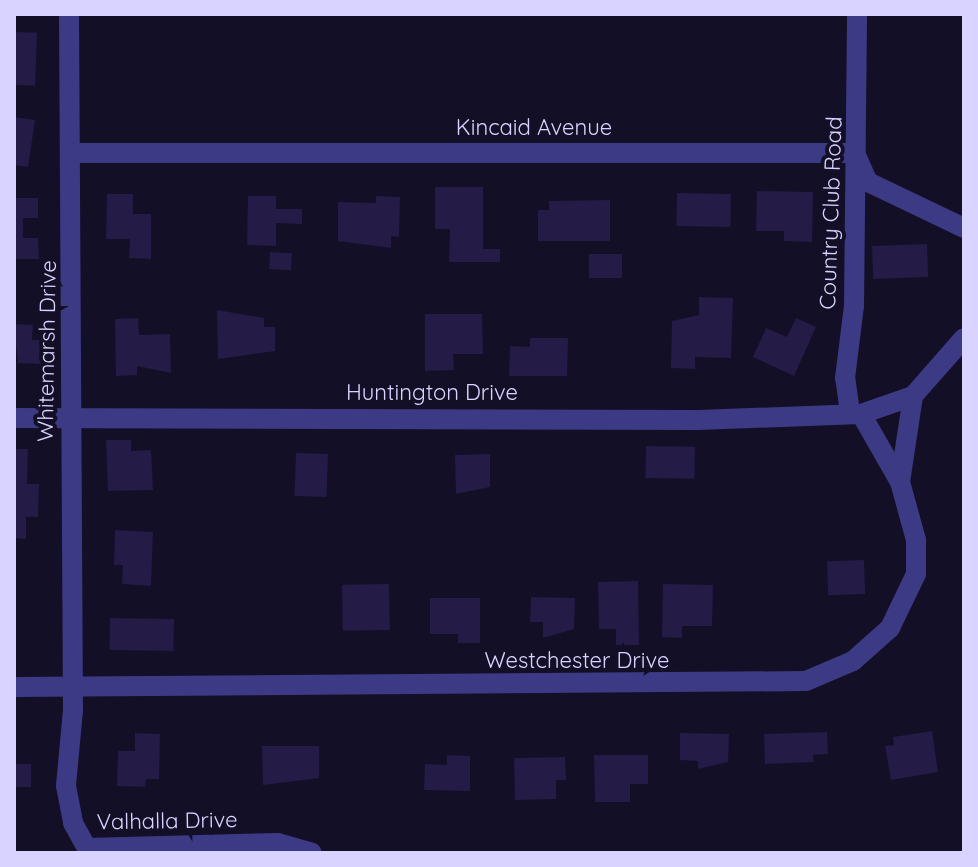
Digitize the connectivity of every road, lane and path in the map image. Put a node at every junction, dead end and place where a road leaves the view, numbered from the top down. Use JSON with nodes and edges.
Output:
{"nodes":[{"id":1,"x":69,"y":14,"type":"edge"},
{"id":2,"x":857,"y":14,"type":"edge"},
{"id":3,"x":74,"y":153,"type":"junction"},
{"id":4,"x":855,"y":153,"type":"junction"},
{"id":5,"x":964,"y":228,"type":"edge"},
{"id":6,"x":964,"y":338,"type":"edge"},
{"id":7,"x":913,"y":396,"type":"junction"},
{"id":8,"x":856,"y":413,"type":"junction"},
{"id":9,"x":70,"y":414,"type":"junction"},
{"id":10,"x":14,"y":418,"type":"edge"},
{"id":11,"x":900,"y":482,"type":"junction"},
{"id":12,"x":14,"y":687,"type":"edge"},
{"id":13,"x":72,"y":688,"type":"junction"},
{"id":14,"x":312,"y":853,"type":"edge"}],
"edges":[{"from":1,"to":3,"type":"street","name":"Whitemarsh Drive"},
{"from":2,"to":4,"type":"street","name":"Country Club Road"},
{"from":3,"to":4,"type":"street","name":"Kincaid Avenue"},
{"from":3,"to":9,"type":"street","name":"Whitemarsh Drive"},
{"from":4,"to":5,"type":"street"},
{"from":4,"to":8,"type":"street","name":"Country Club Road"},
{"from":6,"to":7,"type":"street","name":"Huntington Drive"},
{"from":7,"to":8,"type":"street","name":"Huntington Drive"},
{"from":7,"to":11,"type":"street"},
{"from":8,"to":9,"type":"street","name":"Huntington Drive"},
{"from":8,"to":11,"type":"street","name":"Westchester Drive"},
{"from":9,"to":10,"type":"street","name":"Huntington Drive"},
{"from":9,"to":13,"type":"street","name":"Whitemarsh Drive"},
{"from":11,"to":13,"type":"street","name":"Westchester Drive"},
{"from":12,"to":13,"type":"street","name":"Westchester Drive"},
{"from":13,"to":14,"type":"street","name":"Valhalla Drive"}]}
